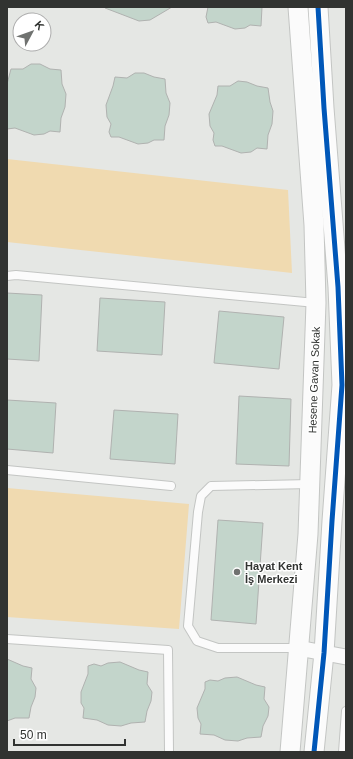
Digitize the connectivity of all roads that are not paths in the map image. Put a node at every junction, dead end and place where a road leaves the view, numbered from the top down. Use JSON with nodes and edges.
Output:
{"nodes":[{"id":1,"x":298,"y":7,"type":"edge"},
{"id":2,"x":318,"y":7,"type":"edge"},
{"id":3,"x":7,"y":276,"type":"edge"},
{"id":4,"x":316,"y":303,"type":"junction"},
{"id":5,"x":7,"y":470,"type":"edge"},
{"id":6,"x":310,"y":484,"type":"junction"},
{"id":7,"x":171,"y":486,"type":"dead end"},
{"id":8,"x":7,"y":638,"type":"edge"},
{"id":9,"x":298,"y":648,"type":"junction"},
{"id":10,"x":324,"y":653,"type":"junction"},
{"id":11,"x":346,"y":657,"type":"edge"},
{"id":12,"x":346,"y":711,"type":"edge"},
{"id":13,"x":171,"y":752,"type":"edge"},
{"id":14,"x":290,"y":752,"type":"edge"},
{"id":15,"x":314,"y":752,"type":"edge"},
{"id":16,"x":343,"y":752,"type":"edge"}],
"edges":[{"from":1,"to":4,"type":"street","name":"Hesene Gavan Sokak"},
{"from":2,"to":10,"type":"street"},
{"from":3,"to":4,"type":"lane"},
{"from":4,"to":6,"type":"street","name":"Hesene Gavan Sokak"},
{"from":5,"to":7,"type":"lane"},
{"from":6,"to":9,"type":"street","name":"Hesene Gavan Sokak"},
{"from":6,"to":9,"type":"lane"},
{"from":8,"to":13,"type":"lane"},
{"from":9,"to":10,"type":"street"},
{"from":9,"to":14,"type":"street","name":"Hesene Gavan Sokak"},
{"from":10,"to":11,"type":"street"},
{"from":10,"to":15,"type":"street"},
{"from":12,"to":16,"type":"lane"}]}
